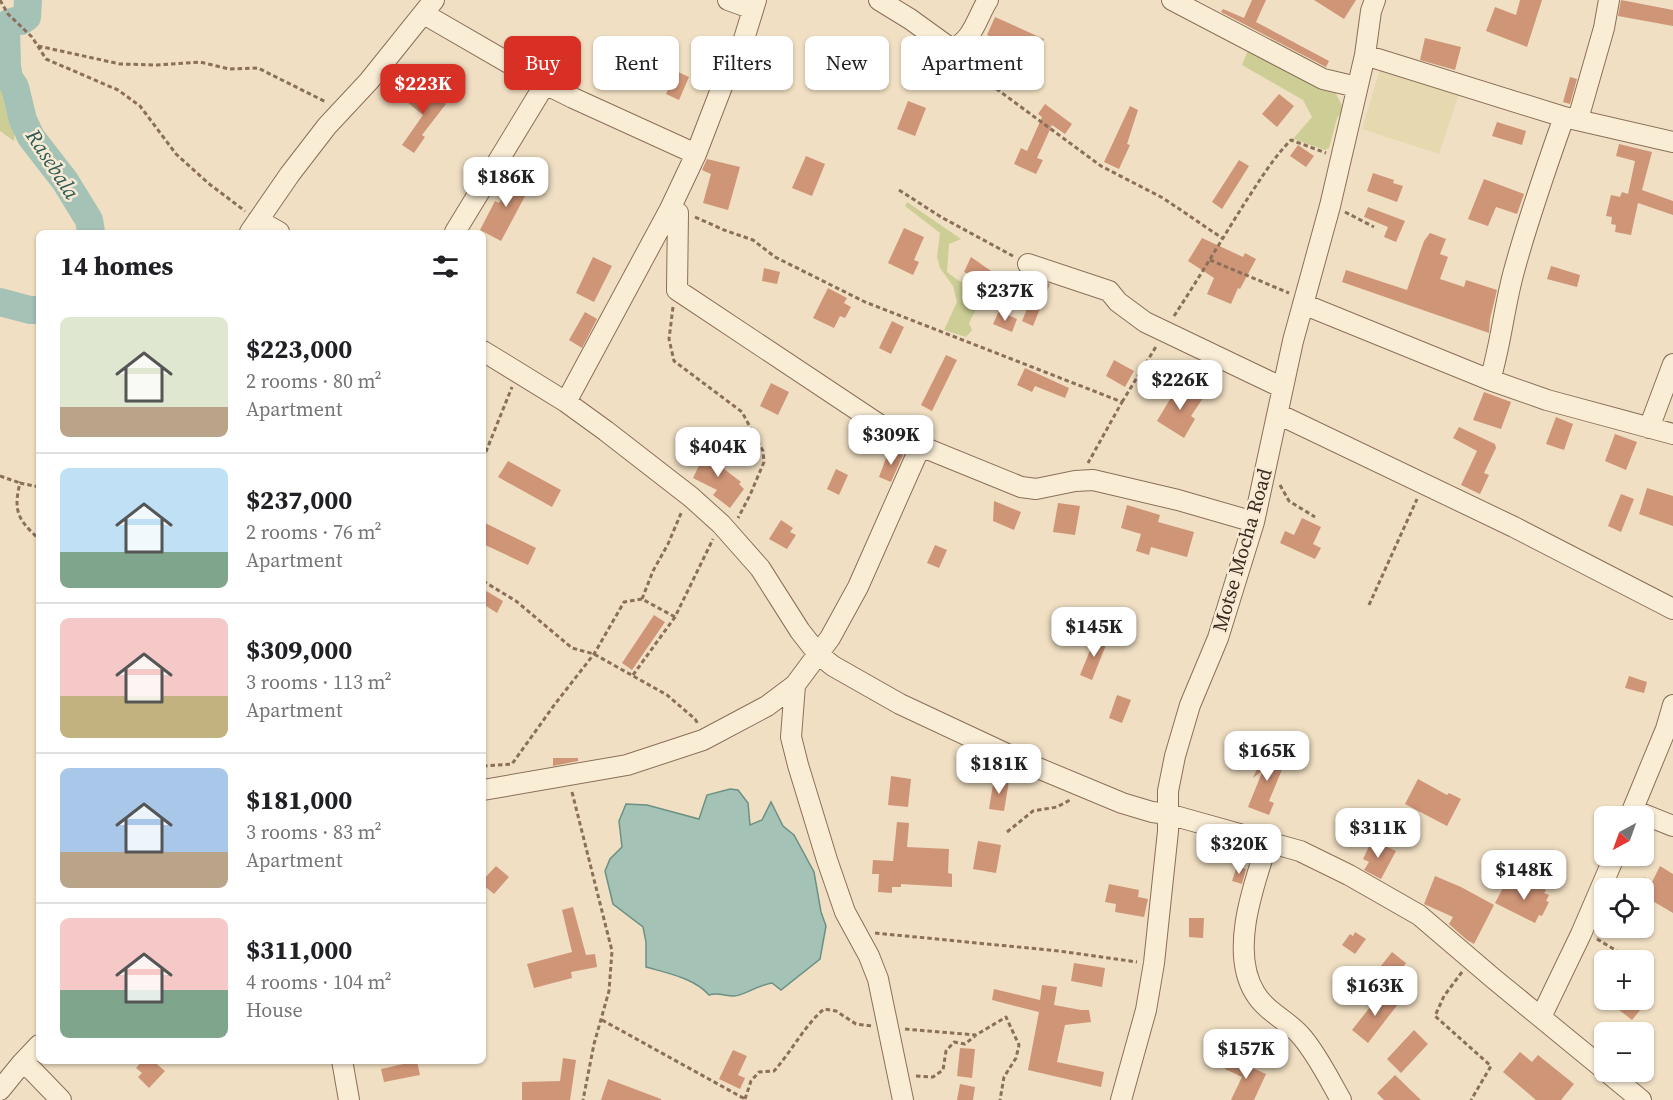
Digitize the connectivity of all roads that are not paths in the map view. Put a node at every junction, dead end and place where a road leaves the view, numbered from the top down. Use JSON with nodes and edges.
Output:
{"nodes":[{"id":1,"x":728,"y":0,"type":"edge"},
{"id":2,"x":879,"y":0,"type":"edge"},
{"id":3,"x":988,"y":0,"type":"edge"},
{"id":4,"x":1172,"y":0,"type":"edge"},
{"id":5,"x":1375,"y":0,"type":"edge"},
{"id":6,"x":1609,"y":0,"type":"edge"},
{"id":7,"x":754,"y":5,"type":"edge"},
{"id":8,"x":429,"y":7,"type":"edge"},
{"id":9,"x":1365,"y":55,"type":"junction"},
{"id":10,"x":504,"y":57,"type":"edge"},
{"id":11,"x":1357,"y":87,"type":"junction"},
{"id":12,"x":541,"y":90,"type":"edge"},
{"id":13,"x":557,"y":90,"type":"edge"},
{"id":14,"x":1571,"y":118,"type":"junction"},
{"id":15,"x":1673,"y":142,"type":"edge"},
{"id":16,"x":696,"y":154,"type":"junction"},
{"id":17,"x":674,"y":211,"type":"junction"},
{"id":18,"x":254,"y":226,"type":"edge"},
{"id":19,"x":271,"y":230,"type":"edge"},
{"id":20,"x":456,"y":230,"type":"edge"},
{"id":21,"x":1028,"y":264,"type":"road end"},
{"id":22,"x":1304,"y":302,"type":"junction"},
{"id":23,"x":486,"y":353,"type":"edge"},
{"id":24,"x":1673,"y":364,"type":"edge"},
{"id":25,"x":1490,"y":380,"type":"junction"},
{"id":26,"x":1283,"y":388,"type":"junction"},
{"id":27,"x":566,"y":402,"type":"junction"},
{"id":28,"x":1278,"y":414,"type":"junction"},
{"id":29,"x":1649,"y":428,"type":"junction"},
{"id":30,"x":1673,"y":434,"type":"edge"},
{"id":31,"x":920,"y":447,"type":"junction"},
{"id":32,"x":1254,"y":522,"type":"junction"},
{"id":33,"x":1673,"y":609,"type":"edge"},
{"id":34,"x":818,"y":654,"type":"junction"},
{"id":35,"x":795,"y":685,"type":"junction"},
{"id":36,"x":1673,"y":705,"type":"edge"},
{"id":37,"x":486,"y":790,"type":"edge"},
{"id":38,"x":1634,"y":806,"type":"edge"},
{"id":39,"x":1168,"y":814,"type":"junction"},
{"id":40,"x":1654,"y":820,"type":"edge"},
{"id":41,"x":1673,"y":826,"type":"edge"},
{"id":42,"x":1268,"y":841,"type":"junction"},
{"id":43,"x":1610,"y":866,"type":"edge"},
{"id":44,"x":1541,"y":1017,"type":"junction"},
{"id":45,"x":36,"y":1048,"type":"edge"},
{"id":46,"x":1594,"y":1062,"type":"edge"},
{"id":47,"x":22,"y":1063,"type":"junction"},
{"id":48,"x":343,"y":1064,"type":"edge"},
{"id":49,"x":1619,"y":1082,"type":"edge"},
{"id":50,"x":0,"y":1090,"type":"edge"},
{"id":51,"x":61,"y":1100,"type":"edge"},
{"id":52,"x":349,"y":1100,"type":"edge"},
{"id":53,"x":903,"y":1100,"type":"edge"},
{"id":54,"x":1121,"y":1100,"type":"edge"},
{"id":55,"x":1341,"y":1100,"type":"edge"},
{"id":56,"x":1641,"y":1100,"type":"edge"}],
"edges":[{"from":1,"to":7,"type":"street"},
{"from":2,"to":3,"type":"street"},
{"from":4,"to":11,"type":"street"},
{"from":5,"to":9,"type":"street","name":"Motse Mocha Road"},
{"from":6,"to":14,"type":"street"},
{"from":7,"to":16,"type":"street"},
{"from":8,"to":10,"type":"street"},
{"from":8,"to":18,"type":"street"},
{"from":9,"to":11,"type":"street","name":"Motse Mocha Road"},
{"from":9,"to":14,"type":"street"},
{"from":11,"to":22,"type":"street","name":"Motse Mocha Road"},
{"from":12,"to":20,"type":"street"},
{"from":13,"to":16,"type":"street"},
{"from":14,"to":15,"type":"street"},
{"from":14,"to":25,"type":"street"},
{"from":16,"to":17,"type":"street"},
{"from":17,"to":27,"type":"street"},
{"from":17,"to":31,"type":"street"},
{"from":18,"to":19,"type":"street"},
{"from":21,"to":26,"type":"street"},
{"from":22,"to":25,"type":"street"},
{"from":22,"to":26,"type":"street","name":"Motse Mocha Road"},
{"from":23,"to":27,"type":"street"},
{"from":24,"to":29,"type":"street"},
{"from":25,"to":29,"type":"street"},
{"from":26,"to":28,"type":"street","name":"Motse Mocha Road"},
{"from":27,"to":34,"type":"street"},
{"from":28,"to":32,"type":"street","name":"Motse Mocha Road"},
{"from":28,"to":33,"type":"street"},
{"from":29,"to":30,"type":"street"},
{"from":31,"to":32,"type":"street"},
{"from":31,"to":34,"type":"street"},
{"from":32,"to":39,"type":"street","name":"Motse Mocha Road"},
{"from":34,"to":35,"type":"street"},
{"from":34,"to":39,"type":"street"},
{"from":35,"to":37,"type":"street"},
{"from":35,"to":53,"type":"street"},
{"from":36,"to":38,"type":"street"},
{"from":39,"to":42,"type":"street"},
{"from":39,"to":54,"type":"street","name":"Motse Mocha Road"},
{"from":40,"to":41,"type":"street"},
{"from":42,"to":44,"type":"street"},
{"from":42,"to":55,"type":"street"},
{"from":43,"to":44,"type":"street"},
{"from":44,"to":46,"type":"street"},
{"from":45,"to":47,"type":"street"},
{"from":47,"to":50,"type":"street"},
{"from":47,"to":51,"type":"street"},
{"from":48,"to":52,"type":"street"},
{"from":49,"to":56,"type":"street"}]}
